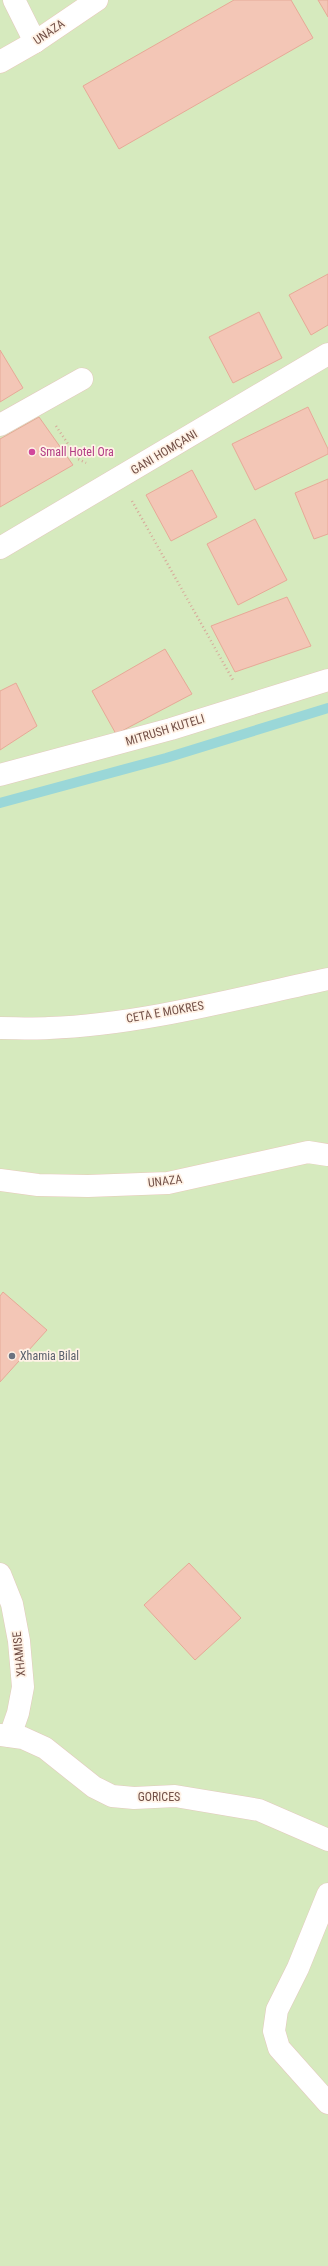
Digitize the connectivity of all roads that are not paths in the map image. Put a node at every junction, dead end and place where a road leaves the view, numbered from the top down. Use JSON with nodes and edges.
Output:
{"nodes":[{"id":1,"x":14,"y":0,"type":"edge"},
{"id":2,"x":97,"y":0,"type":"edge"},
{"id":3,"x":35,"y":42,"type":"junction"},
{"id":4,"x":0,"y":62,"type":"edge"},
{"id":5,"x":328,"y":354,"type":"edge"},
{"id":6,"x":82,"y":379,"type":"dead end"},
{"id":7,"x":0,"y":425,"type":"edge"},
{"id":8,"x":0,"y":548,"type":"edge"},
{"id":9,"x":328,"y":680,"type":"edge"},
{"id":10,"x":0,"y":775,"type":"edge"},
{"id":11,"x":328,"y":979,"type":"edge"},
{"id":12,"x":0,"y":1028,"type":"edge"},
{"id":13,"x":328,"y":1155,"type":"edge"},
{"id":14,"x":0,"y":1180,"type":"edge"},
{"id":15,"x":0,"y":1574,"type":"edge"},
{"id":16,"x":5,"y":1736,"type":"edge"},
{"id":17,"x":328,"y":1840,"type":"edge"},
{"id":18,"x":328,"y":1894,"type":"edge"},
{"id":19,"x":328,"y":2103,"type":"edge"}],
"edges":[{"from":1,"to":3,"type":"street"},
{"from":2,"to":3,"type":"street","name":"UNAZA"},
{"from":3,"to":4,"type":"street","name":"UNAZA"},
{"from":5,"to":8,"type":"street","name":"GANI HOMÇANI"},
{"from":6,"to":7,"type":"street"},
{"from":9,"to":10,"type":"street","name":"MITRUSH KUTELI"},
{"from":11,"to":12,"type":"street","name":"CETA E MOKRES"},
{"from":13,"to":14,"type":"street","name":"UNAZA"},
{"from":15,"to":16,"type":"street","name":"XHAMISE"},
{"from":16,"to":17,"type":"street","name":"GORICES"},
{"from":18,"to":19,"type":"street"}]}
